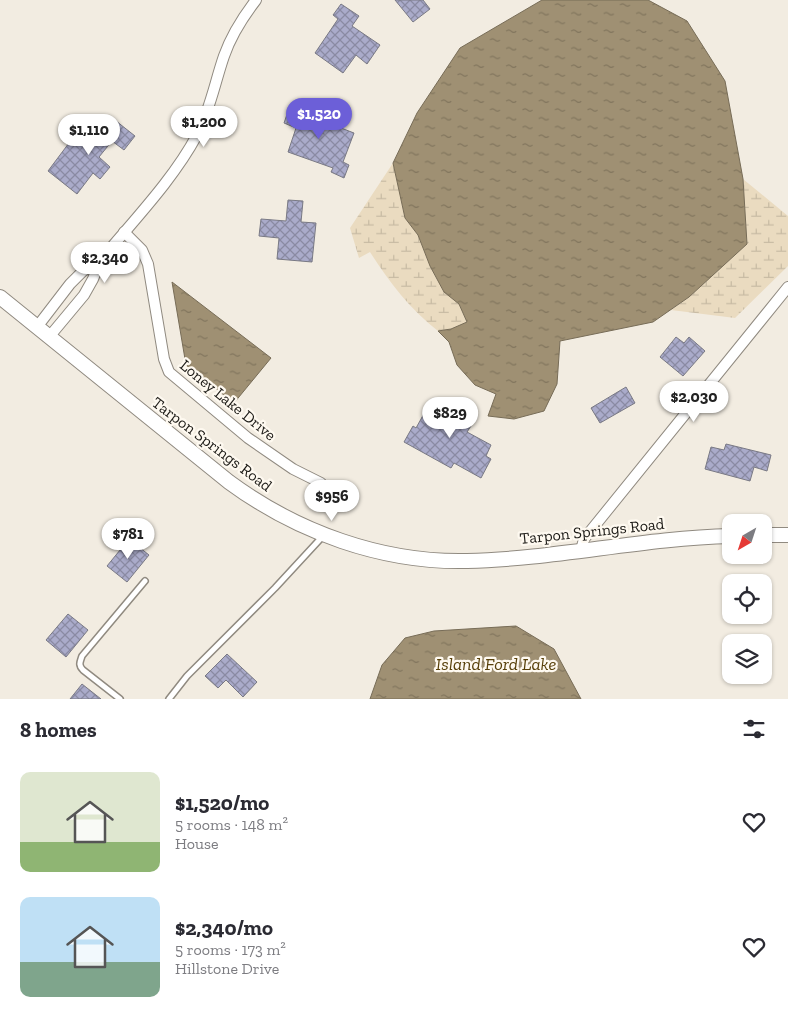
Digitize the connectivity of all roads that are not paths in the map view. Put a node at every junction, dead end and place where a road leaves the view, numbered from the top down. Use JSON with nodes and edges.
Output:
{"nodes":[{"id":1,"x":256,"y":0,"type":"edge"},
{"id":2,"x":124,"y":232,"type":"junction"},
{"id":3,"x":100,"y":261,"type":"junction"},
{"id":4,"x":70,"y":284,"type":"junction"},
{"id":5,"x":788,"y":287,"type":"edge"},
{"id":6,"x":84,"y":294,"type":"junction"},
{"id":7,"x":0,"y":297,"type":"edge"},
{"id":8,"x":37,"y":327,"type":"junction"},
{"id":9,"x":50,"y":337,"type":"junction"},
{"id":10,"x":321,"y":483,"type":"dead end"},
{"id":11,"x":324,"y":535,"type":"junction"},
{"id":12,"x":772,"y":535,"type":"edge"},
{"id":13,"x":788,"y":535,"type":"edge"},
{"id":14,"x":722,"y":537,"type":"edge"},
{"id":15,"x":581,"y":550,"type":"junction"},
{"id":16,"x":145,"y":581,"type":"dead end"},
{"id":17,"x":120,"y":699,"type":"edge"},
{"id":18,"x":169,"y":699,"type":"edge"}],
"edges":[{"from":1,"to":2,"type":"street"},
{"from":2,"to":3,"type":"street"},
{"from":2,"to":10,"type":"street","name":"Loney Lake Drive"},
{"from":3,"to":4,"type":"street"},
{"from":3,"to":6,"type":"street"},
{"from":4,"to":6,"type":"street"},
{"from":4,"to":8,"type":"street"},
{"from":5,"to":15,"type":"street"},
{"from":6,"to":9,"type":"street"},
{"from":7,"to":8,"type":"main road","name":"Tarpon Springs Road"},
{"from":8,"to":9,"type":"main road","name":"Tarpon Springs Road"},
{"from":9,"to":11,"type":"main road","name":"Tarpon Springs Road"},
{"from":11,"to":15,"type":"main road","name":"Tarpon Springs Road"},
{"from":11,"to":18,"type":"lane"},
{"from":12,"to":13,"type":"main road"},
{"from":14,"to":15,"type":"main road","name":"Tarpon Springs Road"},
{"from":16,"to":17,"type":"lane"}]}
